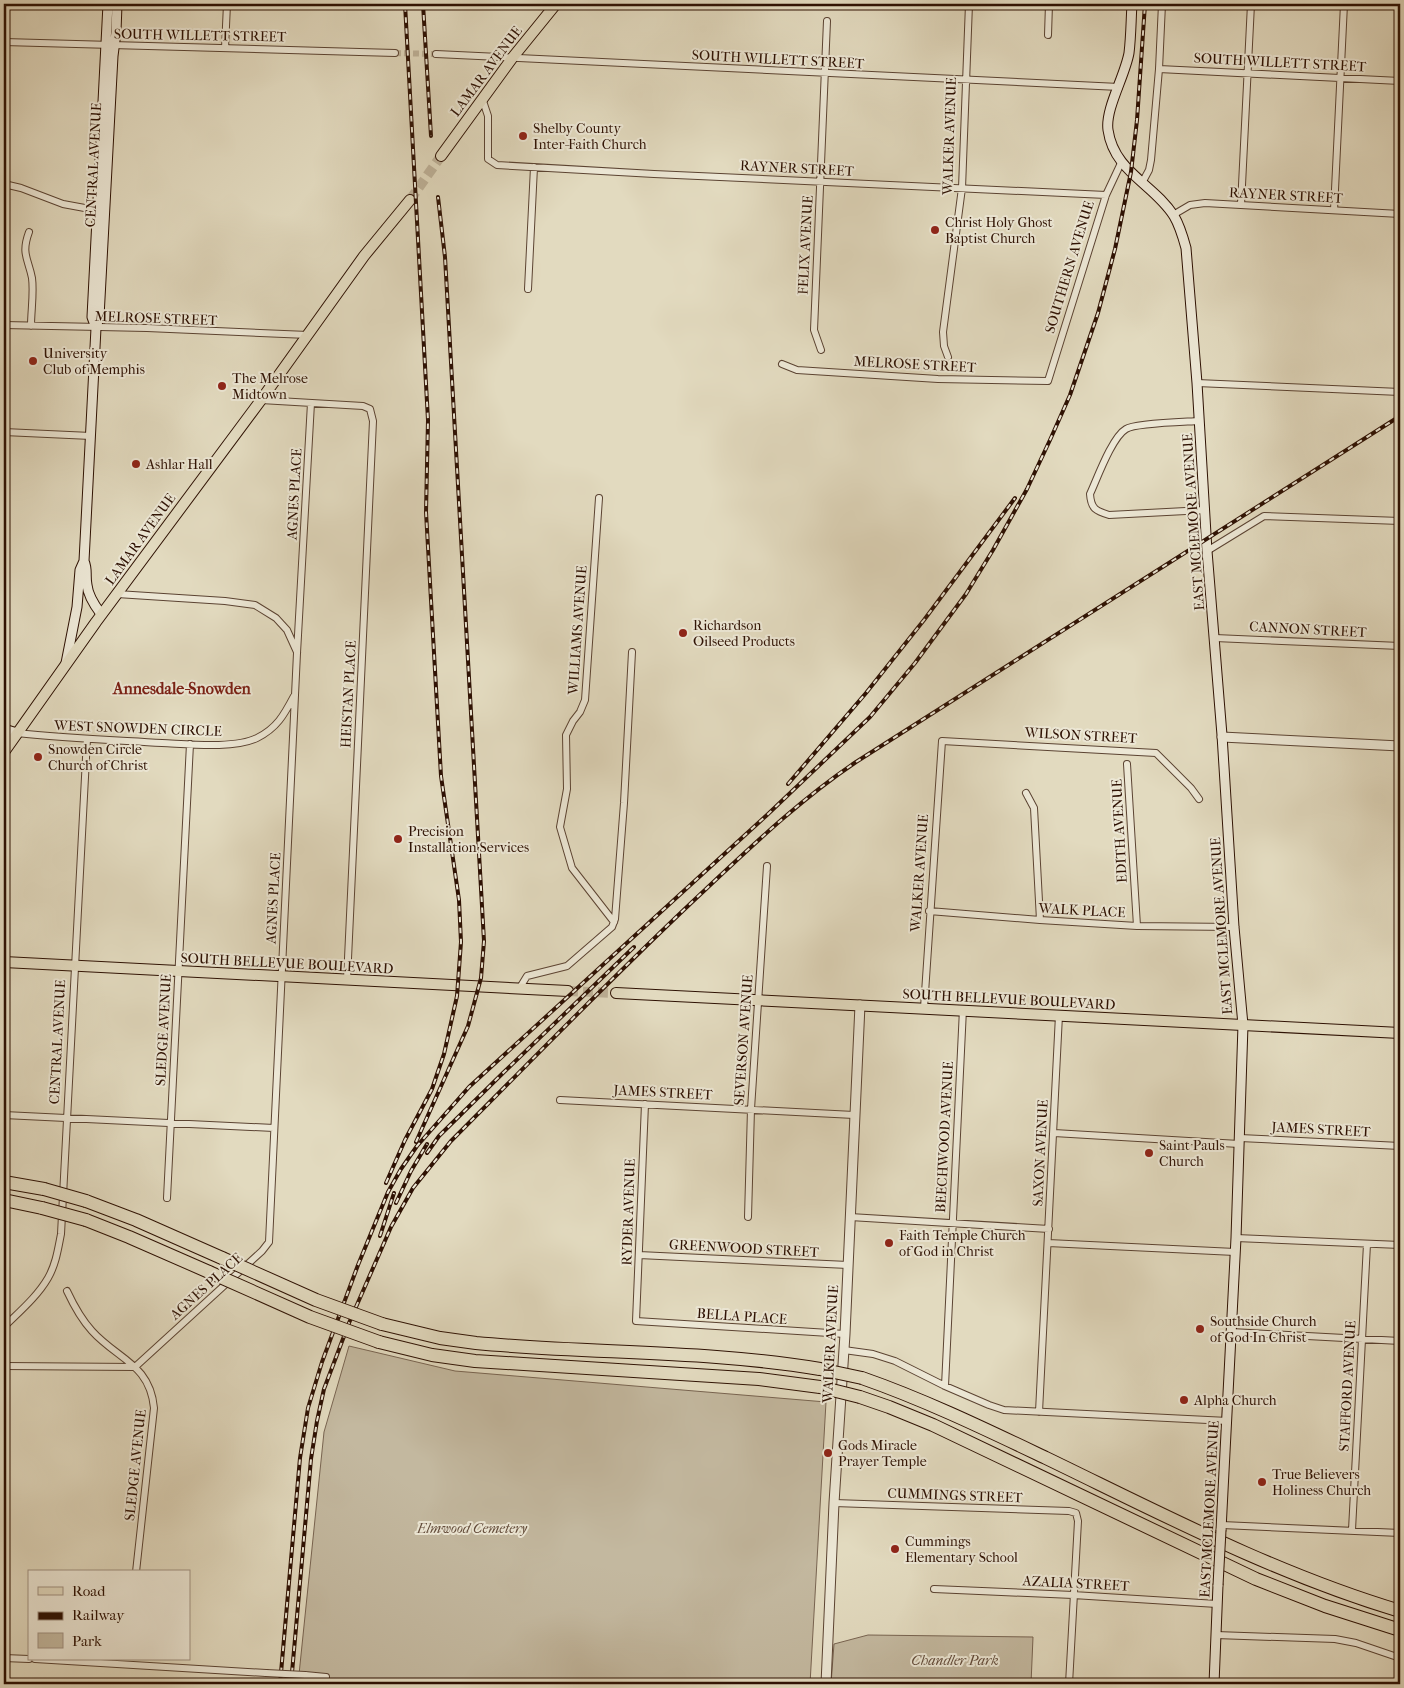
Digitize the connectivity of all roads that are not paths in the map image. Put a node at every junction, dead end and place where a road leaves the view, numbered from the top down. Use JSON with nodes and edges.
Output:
{"nodes":[{"id":1,"x":108,"y":4,"type":"edge"},
{"id":2,"x":117,"y":4,"type":"edge"},
{"id":3,"x":227,"y":4,"type":"edge"},
{"id":4,"x":556,"y":4,"type":"edge"},
{"id":5,"x":969,"y":4,"type":"edge"},
{"id":6,"x":1049,"y":4,"type":"edge"},
{"id":7,"x":1132,"y":4,"type":"edge"},
{"id":8,"x":1162,"y":4,"type":"edge"},
{"id":9,"x":1251,"y":4,"type":"edge"},
{"id":10,"x":1344,"y":4,"type":"edge"},
{"id":11,"x":827,"y":21,"type":"dead end"},
{"id":12,"x":1048,"y":35,"type":"dead end"},
{"id":13,"x":4,"y":42,"type":"edge"},
{"id":14,"x":110,"y":45,"type":"junction"},
{"id":15,"x":225,"y":48,"type":"junction"},
{"id":16,"x":395,"y":53,"type":"tunnel mouth"},
{"id":17,"x":436,"y":54,"type":"tunnel mouth"},
{"id":18,"x":513,"y":57,"type":"junction"},
{"id":19,"x":1159,"y":69,"type":"junction"},
{"id":20,"x":1247,"y":72,"type":"junction"},
{"id":21,"x":825,"y":74,"type":"junction"},
{"id":22,"x":1340,"y":78,"type":"junction"},
{"id":23,"x":965,"y":80,"type":"junction"},
{"id":24,"x":1400,"y":81,"type":"edge"},
{"id":25,"x":1119,"y":87,"type":"junction"},
{"id":26,"x":482,"y":98,"type":"junction"},
{"id":27,"x":440,"y":156,"type":"tunnel mouth"},
{"id":28,"x":1121,"y":163,"type":"junction"},
{"id":29,"x":534,"y":167,"type":"junction"},
{"id":30,"x":821,"y":181,"type":"junction"},
{"id":31,"x":1142,"y":183,"type":"junction"},
{"id":32,"x":4,"y":184,"type":"edge"},
{"id":33,"x":962,"y":188,"type":"junction"},
{"id":34,"x":1106,"y":195,"type":"junction"},
{"id":35,"x":410,"y":200,"type":"tunnel mouth"},
{"id":36,"x":1241,"y":205,"type":"junction"},
{"id":37,"x":1334,"y":210,"type":"junction"},
{"id":38,"x":101,"y":211,"type":"junction"},
{"id":39,"x":1400,"y":214,"type":"edge"},
{"id":40,"x":1173,"y":215,"type":"junction"},
{"id":41,"x":29,"y":232,"type":"dead end"},
{"id":42,"x":528,"y":289,"type":"dead end"},
{"id":43,"x":4,"y":325,"type":"edge"},
{"id":44,"x":31,"y":326,"type":"junction"},
{"id":45,"x":96,"y":328,"type":"junction"},
{"id":46,"x":308,"y":335,"type":"junction"},
{"id":47,"x":821,"y":350,"type":"dead end"},
{"id":48,"x":948,"y":357,"type":"dead end"},
{"id":49,"x":782,"y":364,"type":"dead end"},
{"id":50,"x":1048,"y":381,"type":"joint"},
{"id":51,"x":1197,"y":383,"type":"junction"},
{"id":52,"x":1400,"y":392,"type":"edge"},
{"id":53,"x":260,"y":400,"type":"junction"},
{"id":54,"x":311,"y":402,"type":"junction"},
{"id":55,"x":1199,"y":421,"type":"junction"},
{"id":56,"x":4,"y":432,"type":"edge"},
{"id":57,"x":90,"y":436,"type":"junction"},
{"id":58,"x":599,"y":498,"type":"dead end"},
{"id":59,"x":1205,"y":510,"type":"junction"},
{"id":60,"x":1400,"y":521,"type":"edge"},
{"id":61,"x":1207,"y":551,"type":"junction"},
{"id":62,"x":84,"y":561,"type":"junction"},
{"id":63,"x":117,"y":594,"type":"junction"},
{"id":64,"x":101,"y":614,"type":"junction"},
{"id":65,"x":1215,"y":638,"type":"junction"},
{"id":66,"x":1400,"y":646,"type":"edge"},
{"id":67,"x":632,"y":652,"type":"dead end"},
{"id":68,"x":297,"y":653,"type":"junction"},
{"id":69,"x":66,"y":663,"type":"junction"},
{"id":70,"x":296,"y":694,"type":"junction"},
{"id":71,"x":4,"y":729,"type":"edge"},
{"id":72,"x":17,"y":733,"type":"junction"},
{"id":73,"x":1222,"y":737,"type":"junction"},
{"id":74,"x":87,"y":739,"type":"junction"},
{"id":75,"x":942,"y":741,"type":"joint"},
{"id":76,"x":190,"y":744,"type":"junction"},
{"id":77,"x":1400,"y":746,"type":"edge"},
{"id":78,"x":4,"y":752,"type":"edge"},
{"id":79,"x":1127,"y":764,"type":"dead end"},
{"id":80,"x":1400,"y":779,"type":"edge"},
{"id":81,"x":1026,"y":793,"type":"dead end"},
{"id":82,"x":1400,"y":795,"type":"edge"},
{"id":83,"x":1199,"y":799,"type":"dead end"},
{"id":84,"x":767,"y":866,"type":"dead end"},
{"id":85,"x":930,"y":911,"type":"junction"},
{"id":86,"x":1040,"y":920,"type":"junction"},
{"id":87,"x":614,"y":922,"type":"junction"},
{"id":88,"x":1137,"y":926,"type":"junction"},
{"id":89,"x":1234,"y":927,"type":"junction"},
{"id":90,"x":4,"y":962,"type":"edge"},
{"id":91,"x":75,"y":966,"type":"junction"},
{"id":92,"x":179,"y":971,"type":"junction"},
{"id":93,"x":282,"y":976,"type":"junction"},
{"id":94,"x":347,"y":980,"type":"junction"},
{"id":95,"x":519,"y":988,"type":"junction"},
{"id":96,"x":568,"y":991,"type":"tunnel mouth"},
{"id":97,"x":616,"y":993,"type":"tunnel mouth"},
{"id":98,"x":758,"y":1001,"type":"junction"},
{"id":99,"x":860,"y":1005,"type":"junction"},
{"id":100,"x":924,"y":1008,"type":"junction"},
{"id":101,"x":963,"y":1010,"type":"junction"},
{"id":102,"x":1059,"y":1015,"type":"junction"},
{"id":103,"x":1243,"y":1025,"type":"junction"},
{"id":104,"x":1400,"y":1033,"type":"edge"},
{"id":105,"x":560,"y":1100,"type":"dead end"},
{"id":106,"x":645,"y":1104,"type":"junction"},
{"id":107,"x":751,"y":1109,"type":"junction"},
{"id":108,"x":4,"y":1115,"type":"edge"},
{"id":109,"x":854,"y":1115,"type":"junction"},
{"id":110,"x":67,"y":1118,"type":"junction"},
{"id":111,"x":171,"y":1123,"type":"junction"},
{"id":112,"x":274,"y":1128,"type":"junction"},
{"id":113,"x":1054,"y":1133,"type":"junction"},
{"id":114,"x":1239,"y":1141,"type":"junction"},
{"id":115,"x":1400,"y":1146,"type":"edge"},
{"id":116,"x":6,"y":1182,"type":"edge"},
{"id":117,"x":167,"y":1198,"type":"dead end"},
{"id":118,"x":4,"y":1200,"type":"edge"},
{"id":119,"x":748,"y":1217,"type":"dead end"},
{"id":120,"x":850,"y":1218,"type":"junction"},
{"id":121,"x":952,"y":1223,"type":"junction"},
{"id":122,"x":1049,"y":1229,"type":"junction"},
{"id":123,"x":1236,"y":1238,"type":"junction"},
{"id":124,"x":1048,"y":1243,"type":"junction"},
{"id":125,"x":1367,"y":1244,"type":"junction"},
{"id":126,"x":1400,"y":1245,"type":"edge"},
{"id":127,"x":1235,"y":1252,"type":"junction"},
{"id":128,"x":639,"y":1255,"type":"junction"},
{"id":129,"x":848,"y":1265,"type":"junction"},
{"id":130,"x":67,"y":1291,"type":"dead end"},
{"id":131,"x":636,"y":1321,"type":"joint"},
{"id":132,"x":4,"y":1327,"type":"edge"},
{"id":133,"x":1231,"y":1332,"type":"junction"},
{"id":134,"x":846,"y":1334,"type":"junction"},
{"id":135,"x":1362,"y":1339,"type":"junction"},
{"id":136,"x":1400,"y":1340,"type":"edge"},
{"id":137,"x":844,"y":1350,"type":"junction"},
{"id":138,"x":4,"y":1366,"type":"edge"},
{"id":139,"x":135,"y":1367,"type":"junction"},
{"id":140,"x":945,"y":1386,"type":"junction"},
{"id":141,"x":1039,"y":1412,"type":"junction"},
{"id":142,"x":1228,"y":1422,"type":"junction"},
{"id":143,"x":834,"y":1503,"type":"junction"},
{"id":144,"x":1222,"y":1528,"type":"junction"},
{"id":145,"x":1352,"y":1530,"type":"junction"},
{"id":146,"x":1400,"y":1532,"type":"edge"},
{"id":147,"x":136,"y":1570,"type":"edge"},
{"id":148,"x":934,"y":1589,"type":"dead end"},
{"id":149,"x":1074,"y":1595,"type":"junction"},
{"id":150,"x":1218,"y":1604,"type":"junction"},
{"id":151,"x":1400,"y":1611,"type":"edge"},
{"id":152,"x":1400,"y":1630,"type":"edge"},
{"id":153,"x":1216,"y":1636,"type":"junction"},
{"id":154,"x":4,"y":1658,"type":"edge"},
{"id":155,"x":1400,"y":1658,"type":"edge"},
{"id":156,"x":28,"y":1659,"type":"edge"},
{"id":157,"x":65,"y":1660,"type":"edge"},
{"id":158,"x":126,"y":1662,"type":"edge"},
{"id":159,"x":326,"y":1677,"type":"dead end"},
{"id":160,"x":826,"y":1684,"type":"edge"},
{"id":161,"x":1069,"y":1684,"type":"edge"},
{"id":162,"x":1214,"y":1684,"type":"edge"}],
"edges":[{"from":1,"to":14,"type":"main road","name":"CENTRAL AVENUE"},
{"from":2,"to":14,"type":"main road","name":"CENTRAL AVENUE"},
{"from":3,"to":15,"type":"street"},
{"from":4,"to":18,"type":"main road","name":"LAMAR AVENUE"},
{"from":5,"to":23,"type":"street","name":"WALKER AVENUE"},
{"from":6,"to":12,"type":"street"},
{"from":7,"to":25,"type":"main road"},
{"from":8,"to":19,"type":"street"},
{"from":9,"to":20,"type":"street"},
{"from":10,"to":22,"type":"street"},
{"from":11,"to":21,"type":"street","name":"FELIX AVENUE"},
{"from":13,"to":14,"type":"street","name":"SOUTH WILLETT STREET"},
{"from":14,"to":15,"type":"street","name":"SOUTH WILLETT STREET"},
{"from":14,"to":38,"type":"main road","name":"CENTRAL AVENUE"},
{"from":15,"to":16,"type":"street","name":"SOUTH WILLETT STREET"},
{"from":17,"to":18,"type":"street","name":"SOUTH WILLETT STREET"},
{"from":18,"to":21,"type":"street","name":"SOUTH WILLETT STREET"},
{"from":18,"to":26,"type":"main road","name":"LAMAR AVENUE"},
{"from":19,"to":20,"type":"street","name":"SOUTH WILLETT STREET"},
{"from":19,"to":31,"type":"street"},
{"from":20,"to":22,"type":"street","name":"SOUTH WILLETT STREET"},
{"from":20,"to":36,"type":"street"},
{"from":21,"to":23,"type":"street","name":"SOUTH WILLETT STREET"},
{"from":21,"to":30,"type":"street","name":"FELIX AVENUE"},
{"from":22,"to":24,"type":"street","name":"SOUTH WILLETT STREET"},
{"from":22,"to":37,"type":"street"},
{"from":23,"to":25,"type":"street","name":"SOUTH WILLETT STREET"},
{"from":23,"to":33,"type":"street","name":"WALKER AVENUE"},
{"from":25,"to":28,"type":"main road"},
{"from":26,"to":27,"type":"main road","name":"LAMAR AVENUE"},
{"from":26,"to":29,"type":"street","name":"RAYNER STREET"},
{"from":28,"to":31,"type":"main road"},
{"from":28,"to":34,"type":"street","name":"SOUTHERN AVENUE"},
{"from":29,"to":30,"type":"street","name":"RAYNER STREET"},
{"from":29,"to":42,"type":"street"},
{"from":30,"to":33,"type":"street","name":"RAYNER STREET"},
{"from":30,"to":47,"type":"street","name":"FELIX AVENUE"},
{"from":31,"to":40,"type":"main road","name":"EAST MCLEMORE AVENUE"},
{"from":32,"to":38,"type":"street"},
{"from":33,"to":34,"type":"street","name":"RAYNER STREET"},
{"from":33,"to":48,"type":"street","name":"WALKER AVENUE"},
{"from":34,"to":50,"type":"street","name":"SOUTHERN AVENUE"},
{"from":35,"to":46,"type":"main road","name":"LAMAR AVENUE"},
{"from":36,"to":37,"type":"street","name":"RAYNER STREET"},
{"from":36,"to":40,"type":"street","name":"RAYNER STREET"},
{"from":37,"to":39,"type":"street","name":"RAYNER STREET"},
{"from":38,"to":45,"type":"main road","name":"CENTRAL AVENUE"},
{"from":40,"to":51,"type":"main road","name":"EAST MCLEMORE AVENUE"},
{"from":41,"to":44,"type":"street"},
{"from":43,"to":44,"type":"street","name":"MELROSE STREET"},
{"from":44,"to":45,"type":"street","name":"MELROSE STREET"},
{"from":45,"to":46,"type":"street","name":"MELROSE STREET"},
{"from":45,"to":57,"type":"main road","name":"CENTRAL AVENUE"},
{"from":46,"to":53,"type":"main road","name":"LAMAR AVENUE"},
{"from":49,"to":50,"type":"street","name":"MELROSE STREET"},
{"from":51,"to":52,"type":"street"},
{"from":51,"to":55,"type":"main road","name":"EAST MCLEMORE AVENUE"},
{"from":53,"to":54,"type":"street"},
{"from":53,"to":63,"type":"main road","name":"LAMAR AVENUE"},
{"from":54,"to":68,"type":"street","name":"AGNES PLACE"},
{"from":54,"to":94,"type":"street","name":"HEISTAN PLACE"},
{"from":55,"to":59,"type":"main road","name":"EAST MCLEMORE AVENUE"},
{"from":55,"to":59,"type":"street"},
{"from":56,"to":57,"type":"street"},
{"from":57,"to":62,"type":"main road","name":"CENTRAL AVENUE"},
{"from":58,"to":87,"type":"street","name":"WILLIAMS AVENUE"},
{"from":59,"to":61,"type":"main road","name":"EAST MCLEMORE AVENUE"},
{"from":60,"to":61,"type":"street"},
{"from":61,"to":65,"type":"main road","name":"EAST MCLEMORE AVENUE"},
{"from":62,"to":64,"type":"main road","name":"CENTRAL AVENUE"},
{"from":62,"to":69,"type":"main road","name":"CENTRAL AVENUE"},
{"from":63,"to":64,"type":"main road","name":"LAMAR AVENUE"},
{"from":63,"to":68,"type":"street"},
{"from":64,"to":69,"type":"main road","name":"LAMAR AVENUE"},
{"from":65,"to":66,"type":"street","name":"CANNON STREET"},
{"from":65,"to":73,"type":"main road","name":"EAST MCLEMORE AVENUE"},
{"from":67,"to":87,"type":"street"},
{"from":68,"to":70,"type":"street","name":"AGNES PLACE"},
{"from":69,"to":72,"type":"main road","name":"LAMAR AVENUE"},
{"from":70,"to":76,"type":"street","name":"WEST SNOWDEN CIRCLE"},
{"from":70,"to":93,"type":"street","name":"AGNES PLACE"},
{"from":71,"to":72,"type":"main road"},
{"from":72,"to":74,"type":"street","name":"WEST SNOWDEN CIRCLE"},
{"from":72,"to":78,"type":"main road","name":"LAMAR AVENUE"},
{"from":73,"to":77,"type":"main road"},
{"from":73,"to":89,"type":"main road","name":"EAST MCLEMORE AVENUE"},
{"from":74,"to":76,"type":"street","name":"WEST SNOWDEN CIRCLE"},
{"from":74,"to":91,"type":"street","name":"CENTRAL AVENUE"},
{"from":75,"to":83,"type":"street","name":"WILSON STREET"},
{"from":75,"to":85,"type":"street","name":"WALKER AVENUE"},
{"from":76,"to":92,"type":"street","name":"SLEDGE AVENUE"},
{"from":79,"to":88,"type":"street","name":"EDITH AVENUE"},
{"from":80,"to":82,"type":"street"},
{"from":81,"to":86,"type":"street"},
{"from":84,"to":98,"type":"street","name":"SEVERSON AVENUE"},
{"from":85,"to":86,"type":"street","name":"WALK PLACE"},
{"from":85,"to":100,"type":"street","name":"WALKER AVENUE"},
{"from":86,"to":88,"type":"street","name":"WALK PLACE"},
{"from":87,"to":95,"type":"street"},
{"from":88,"to":89,"type":"street","name":"WALK PLACE"},
{"from":89,"to":103,"type":"main road","name":"EAST MCLEMORE AVENUE"},
{"from":90,"to":91,"type":"main road","name":"SOUTH BELLEVUE BOULEVARD"},
{"from":91,"to":92,"type":"main road","name":"SOUTH BELLEVUE BOULEVARD"},
{"from":91,"to":110,"type":"street","name":"CENTRAL AVENUE"},
{"from":92,"to":93,"type":"main road","name":"SOUTH BELLEVUE BOULEVARD"},
{"from":92,"to":111,"type":"street","name":"SLEDGE AVENUE"},
{"from":93,"to":94,"type":"main road","name":"SOUTH BELLEVUE BOULEVARD"},
{"from":93,"to":112,"type":"street","name":"AGNES PLACE"},
{"from":94,"to":95,"type":"main road","name":"SOUTH BELLEVUE BOULEVARD"},
{"from":95,"to":96,"type":"main road","name":"SOUTH BELLEVUE BOULEVARD"},
{"from":97,"to":98,"type":"main road","name":"SOUTH BELLEVUE BOULEVARD"},
{"from":98,"to":99,"type":"main road","name":"SOUTH BELLEVUE BOULEVARD"},
{"from":98,"to":107,"type":"street","name":"SEVERSON AVENUE"},
{"from":99,"to":100,"type":"main road","name":"SOUTH BELLEVUE BOULEVARD"},
{"from":99,"to":109,"type":"main road","name":"WALKER AVENUE"},
{"from":100,"to":101,"type":"main road","name":"SOUTH BELLEVUE BOULEVARD"},
{"from":101,"to":102,"type":"main road","name":"SOUTH BELLEVUE BOULEVARD"},
{"from":101,"to":121,"type":"street","name":"BEECHWOOD AVENUE"},
{"from":102,"to":103,"type":"main road","name":"SOUTH BELLEVUE BOULEVARD"},
{"from":102,"to":113,"type":"street","name":"SAXON AVENUE"},
{"from":103,"to":104,"type":"main road","name":"SOUTH BELLEVUE BOULEVARD"},
{"from":103,"to":114,"type":"main road","name":"EAST MCLEMORE AVENUE"},
{"from":105,"to":106,"type":"street","name":"JAMES STREET"},
{"from":106,"to":107,"type":"street","name":"JAMES STREET"},
{"from":106,"to":128,"type":"street","name":"RYDER AVENUE"},
{"from":107,"to":109,"type":"street","name":"JAMES STREET"},
{"from":107,"to":119,"type":"street","name":"SEVERSON AVENUE"},
{"from":108,"to":110,"type":"street"},
{"from":109,"to":120,"type":"main road","name":"WALKER AVENUE"},
{"from":110,"to":111,"type":"street"},
{"from":110,"to":132,"type":"street","name":"CENTRAL AVENUE"},
{"from":111,"to":112,"type":"street"},
{"from":111,"to":117,"type":"street","name":"SLEDGE AVENUE"},
{"from":112,"to":139,"type":"street","name":"AGNES PLACE"},
{"from":113,"to":114,"type":"street","name":"JAMES STREET"},
{"from":113,"to":122,"type":"street","name":"SAXON AVENUE"},
{"from":114,"to":115,"type":"street","name":"JAMES STREET"},
{"from":114,"to":123,"type":"main road","name":"EAST MCLEMORE AVENUE"},
{"from":116,"to":151,"type":"highway","bridge":true},
{"from":118,"to":152,"type":"highway","bridge":true},
{"from":120,"to":121,"type":"street"},
{"from":120,"to":129,"type":"main road","name":"WALKER AVENUE"},
{"from":121,"to":122,"type":"street"},
{"from":121,"to":140,"type":"street","name":"BEECHWOOD AVENUE"},
{"from":122,"to":124,"type":"street","name":"SAXON AVENUE"},
{"from":123,"to":125,"type":"street"},
{"from":123,"to":127,"type":"main road","name":"EAST MCLEMORE AVENUE"},
{"from":124,"to":127,"type":"street"},
{"from":124,"to":141,"type":"street","name":"SAXON AVENUE"},
{"from":125,"to":126,"type":"street"},
{"from":125,"to":135,"type":"street","name":"STAFFORD AVENUE"},
{"from":127,"to":133,"type":"main road","name":"EAST MCLEMORE AVENUE"},
{"from":128,"to":129,"type":"street","name":"GREENWOOD STREET"},
{"from":128,"to":131,"type":"street","name":"RYDER AVENUE"},
{"from":129,"to":134,"type":"main road","name":"WALKER AVENUE"},
{"from":130,"to":139,"type":"street"},
{"from":131,"to":134,"type":"street","name":"BELLA PLACE"},
{"from":133,"to":135,"type":"street"},
{"from":133,"to":142,"type":"main road","name":"EAST MCLEMORE AVENUE"},
{"from":134,"to":137,"type":"main road","name":"WALKER AVENUE"},
{"from":135,"to":136,"type":"street"},
{"from":135,"to":145,"type":"street","name":"STAFFORD AVENUE"},
{"from":137,"to":140,"type":"street"},
{"from":137,"to":143,"type":"main road","name":"WALKER AVENUE"},
{"from":138,"to":139,"type":"street"},
{"from":139,"to":147,"type":"street","name":"SLEDGE AVENUE"},
{"from":140,"to":141,"type":"street"},
{"from":141,"to":142,"type":"street"},
{"from":142,"to":144,"type":"main road","name":"EAST MCLEMORE AVENUE"},
{"from":143,"to":149,"type":"street","name":"CUMMINGS STREET"},
{"from":143,"to":160,"type":"main road","name":"WALKER AVENUE"},
{"from":144,"to":145,"type":"street"},
{"from":144,"to":150,"type":"main road","name":"EAST MCLEMORE AVENUE","bridge":true},
{"from":145,"to":146,"type":"street"},
{"from":148,"to":149,"type":"street","name":"AZALIA STREET"},
{"from":149,"to":150,"type":"street","name":"AZALIA STREET"},
{"from":149,"to":161,"type":"street"},
{"from":150,"to":153,"type":"main road","name":"EAST MCLEMORE AVENUE"},
{"from":153,"to":155,"type":"street"},
{"from":153,"to":162,"type":"main road","name":"EAST MCLEMORE AVENUE"},
{"from":154,"to":156,"type":"street"},
{"from":157,"to":158,"type":"street"},
{"from":158,"to":159,"type":"street","bridge":true}]}
